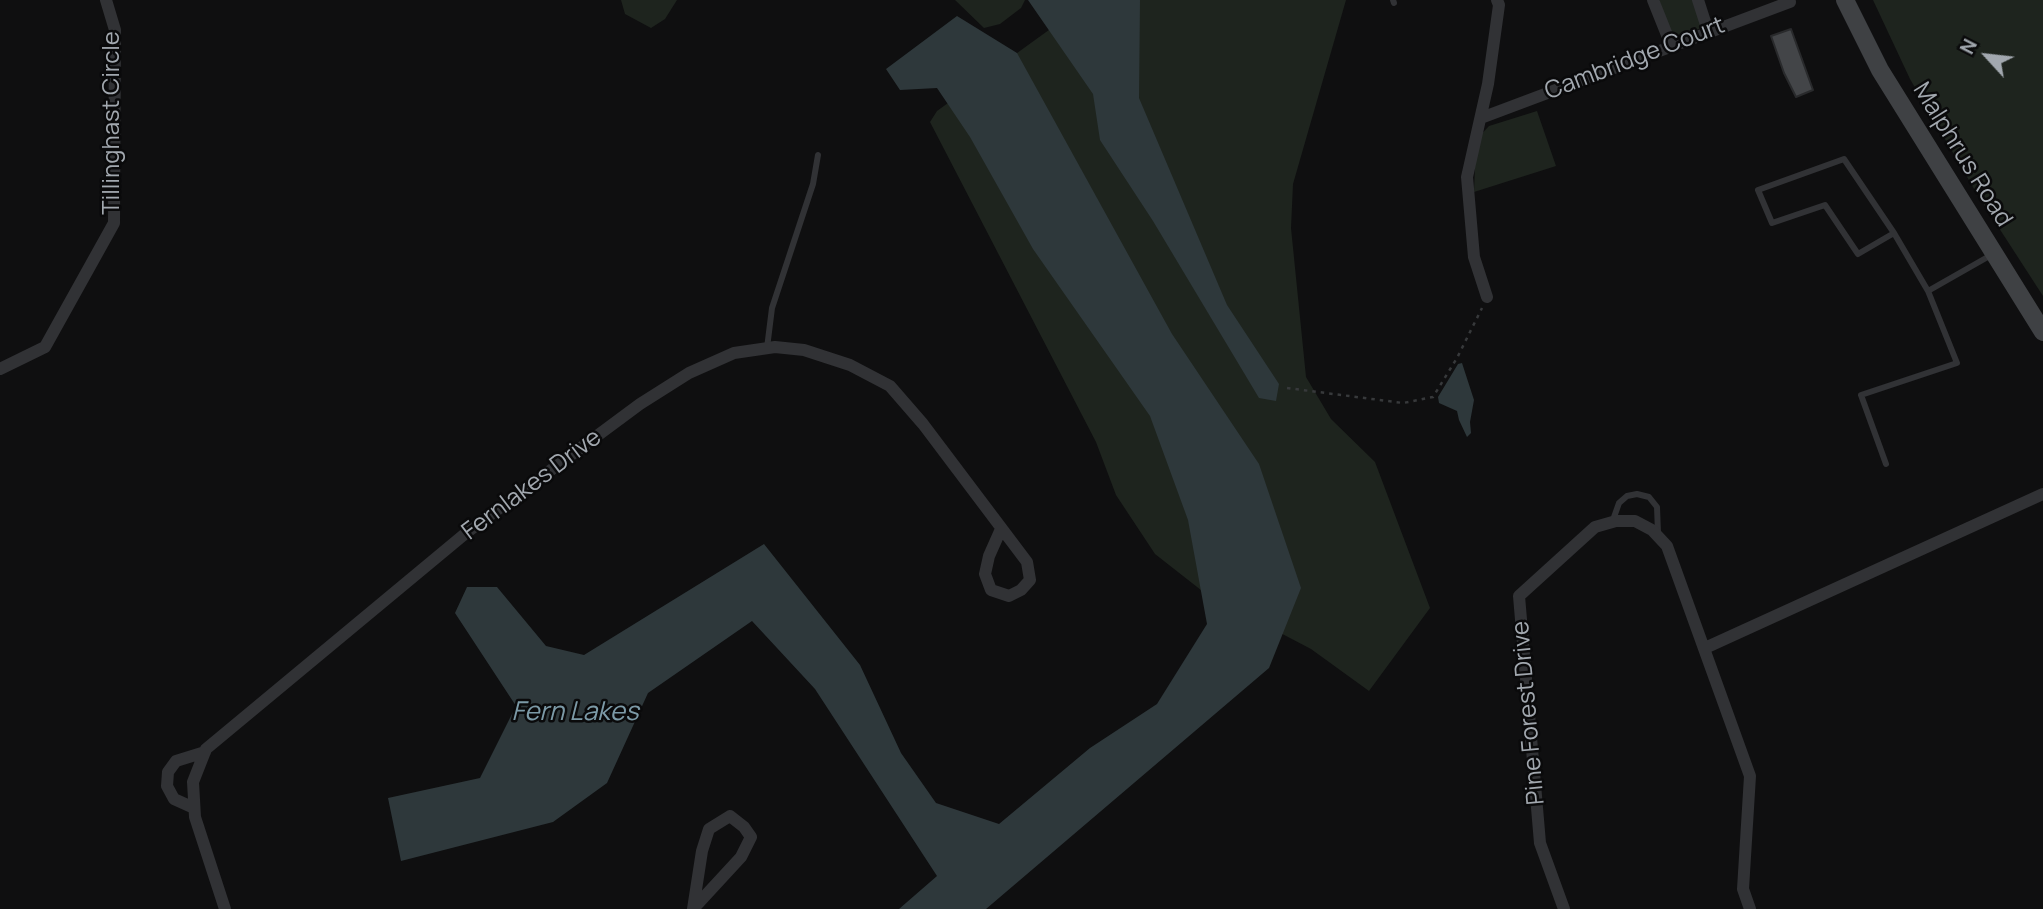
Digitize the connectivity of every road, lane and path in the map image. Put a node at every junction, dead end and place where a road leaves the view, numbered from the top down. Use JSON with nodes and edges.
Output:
{"nodes":[{"id":1,"x":106,"y":0,"type":"edge"},
{"id":2,"x":1512,"y":0,"type":"edge"},
{"id":3,"x":1653,"y":0,"type":"edge"},
{"id":4,"x":1698,"y":0,"type":"edge"},
{"id":5,"x":1845,"y":0,"type":"edge"},
{"id":6,"x":1498,"y":2,"type":"edge"},
{"id":7,"x":1790,"y":2,"type":"dead end"},
{"id":8,"x":1708,"y":31,"type":"junction"},
{"id":9,"x":1671,"y":45,"type":"junction"},
{"id":10,"x":1481,"y":118,"type":"junction"},
{"id":11,"x":818,"y":155,"type":"dead end"},
{"id":12,"x":1894,"y":233,"type":"junction"},
{"id":13,"x":1994,"y":253,"type":"junction"},
{"id":14,"x":1928,"y":291,"type":"junction"},
{"id":15,"x":1487,"y":298,"type":"joint"},
{"id":16,"x":2043,"y":332,"type":"edge"},
{"id":17,"x":767,"y":348,"type":"junction"},
{"id":18,"x":0,"y":369,"type":"edge"},
{"id":19,"x":1287,"y":388,"type":"dead end"},
{"id":20,"x":1886,"y":464,"type":"dead end"},
{"id":21,"x":2043,"y":494,"type":"edge"},
{"id":22,"x":1612,"y":522,"type":"junction"},
{"id":23,"x":1001,"y":529,"type":"junction"},
{"id":24,"x":1657,"y":535,"type":"junction"},
{"id":25,"x":1705,"y":648,"type":"junction"},
{"id":26,"x":205,"y":752,"type":"junction"},
{"id":27,"x":194,"y":808,"type":"junction"},
{"id":28,"x":225,"y":909,"type":"edge"},
{"id":29,"x":693,"y":909,"type":"edge"},
{"id":30,"x":1564,"y":909,"type":"edge"},
{"id":31,"x":1750,"y":909,"type":"edge"}],
"edges":[{"from":1,"to":18,"type":"street","name":"Tillinghast Circle"},
{"from":2,"to":6,"type":"street"},
{"from":3,"to":9,"type":"street"},
{"from":4,"to":8,"type":"street"},
{"from":5,"to":13,"type":"street","name":"Malphrus Road"},
{"from":6,"to":10,"type":"street"},
{"from":7,"to":8,"type":"street","name":"Cambridge Court"},
{"from":8,"to":9,"type":"street","name":"Cambridge Court"},
{"from":9,"to":10,"type":"street","name":"Cambridge Court"},
{"from":10,"to":15,"type":"street"},
{"from":11,"to":17,"type":"lane"},
{"from":12,"to":12,"type":"lane"},
{"from":12,"to":14,"type":"lane"},
{"from":13,"to":14,"type":"lane"},
{"from":13,"to":16,"type":"street","name":"Malphrus Road"},
{"from":14,"to":20,"type":"lane"},
{"from":15,"to":19,"type":"path"},
{"from":17,"to":23,"type":"street","name":"Fernlakes Drive"},
{"from":17,"to":26,"type":"street","name":"Fernlakes Drive"},
{"from":21,"to":25,"type":"street"},
{"from":22,"to":24,"type":"street"},
{"from":22,"to":24,"type":"lane"},
{"from":22,"to":30,"type":"street","name":"Pine Forest Drive"},
{"from":23,"to":23,"type":"street","name":"Fernlakes Drive"},
{"from":24,"to":25,"type":"street"},
{"from":25,"to":31,"type":"street"},
{"from":26,"to":27,"type":"street"},
{"from":26,"to":27,"type":"street"},
{"from":27,"to":28,"type":"street"},
{"from":29,"to":29,"type":"street"}]}
